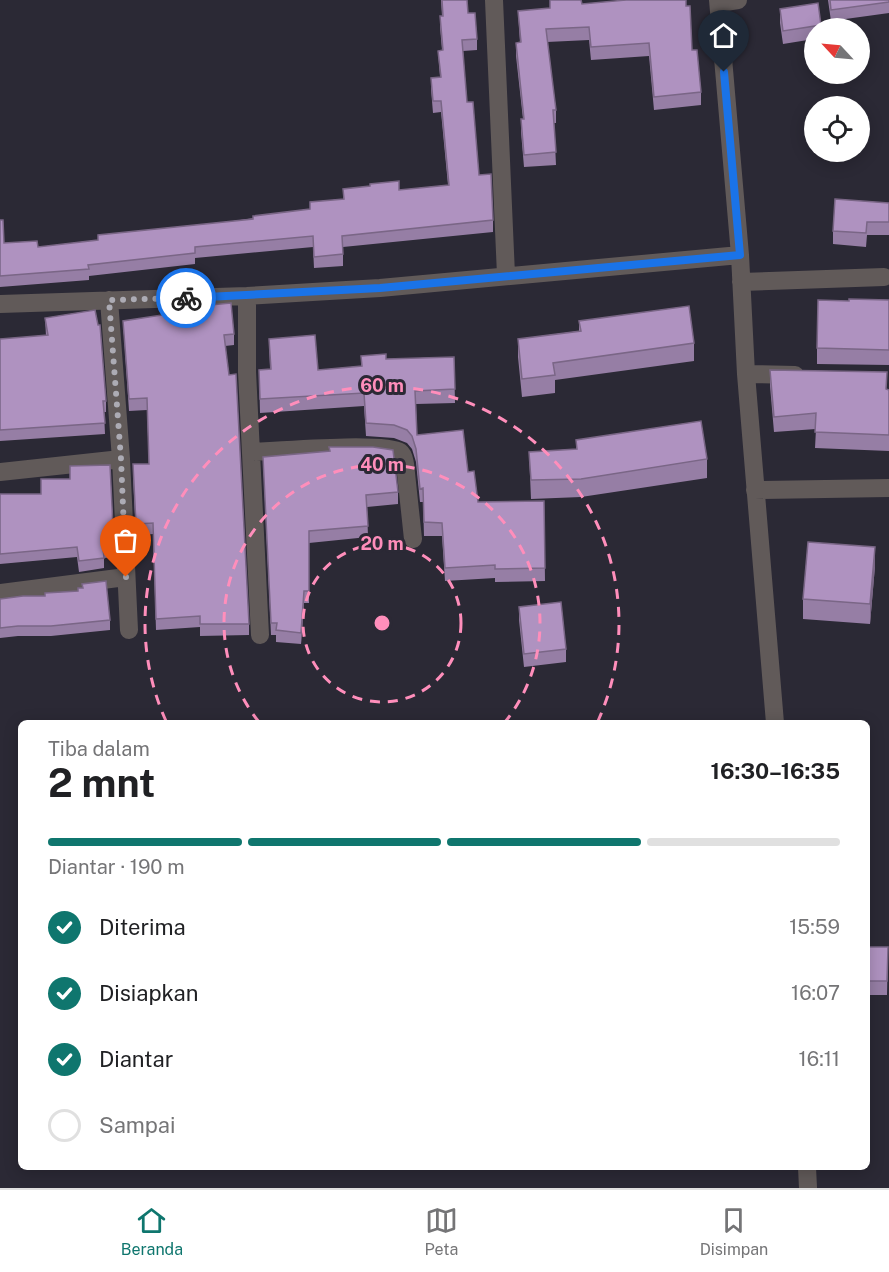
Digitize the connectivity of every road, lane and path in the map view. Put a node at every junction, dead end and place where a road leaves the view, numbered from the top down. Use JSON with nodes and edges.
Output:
{"nodes":[{"id":1,"x":494,"y":0,"type":"edge"},
{"id":2,"x":738,"y":0,"type":"edge"},
{"id":3,"x":718,"y":2,"type":"edge"},
{"id":4,"x":740,"y":255,"type":"junction"},
{"id":5,"x":506,"y":275,"type":"junction"},
{"id":6,"x":884,"y":277,"type":"dead end"},
{"id":7,"x":741,"y":282,"type":"junction"},
{"id":8,"x":247,"y":296,"type":"junction"},
{"id":9,"x":109,"y":300,"type":"junction"},
{"id":10,"x":0,"y":304,"type":"edge"},
{"id":11,"x":746,"y":374,"type":"junction"},
{"id":12,"x":817,"y":375,"type":"edge"},
{"id":13,"x":251,"y":452,"type":"junction"},
{"id":14,"x":121,"y":459,"type":"junction"},
{"id":15,"x":0,"y":472,"type":"edge"},
{"id":16,"x":889,"y":488,"type":"edge"},
{"id":17,"x":755,"y":490,"type":"junction"},
{"id":18,"x":413,"y":539,"type":"dead end"},
{"id":19,"x":126,"y":577,"type":"junction"},
{"id":20,"x":0,"y":593,"type":"edge"},
{"id":21,"x":129,"y":630,"type":"dead end"},
{"id":22,"x":261,"y":635,"type":"dead end"},
{"id":23,"x":775,"y":720,"type":"edge"},
{"id":24,"x":807,"y":1170,"type":"edge"},
{"id":25,"x":808,"y":1188,"type":"edge"}],
"edges":[{"from":1,"to":5,"type":"street"},
{"from":2,"to":3,"type":"street"},
{"from":3,"to":4,"type":"street"},
{"from":4,"to":5,"type":"street"},
{"from":4,"to":7,"type":"street"},
{"from":5,"to":8,"type":"street"},
{"from":6,"to":7,"type":"street"},
{"from":7,"to":11,"type":"street"},
{"from":8,"to":9,"type":"street"},
{"from":8,"to":13,"type":"street"},
{"from":9,"to":10,"type":"street"},
{"from":9,"to":14,"type":"street"},
{"from":11,"to":12,"type":"street"},
{"from":11,"to":17,"type":"street"},
{"from":13,"to":18,"type":"street"},
{"from":13,"to":22,"type":"street"},
{"from":14,"to":15,"type":"street"},
{"from":14,"to":19,"type":"street"},
{"from":16,"to":17,"type":"street"},
{"from":17,"to":23,"type":"street"},
{"from":19,"to":20,"type":"street"},
{"from":19,"to":21,"type":"street"},
{"from":24,"to":25,"type":"street"}]}
